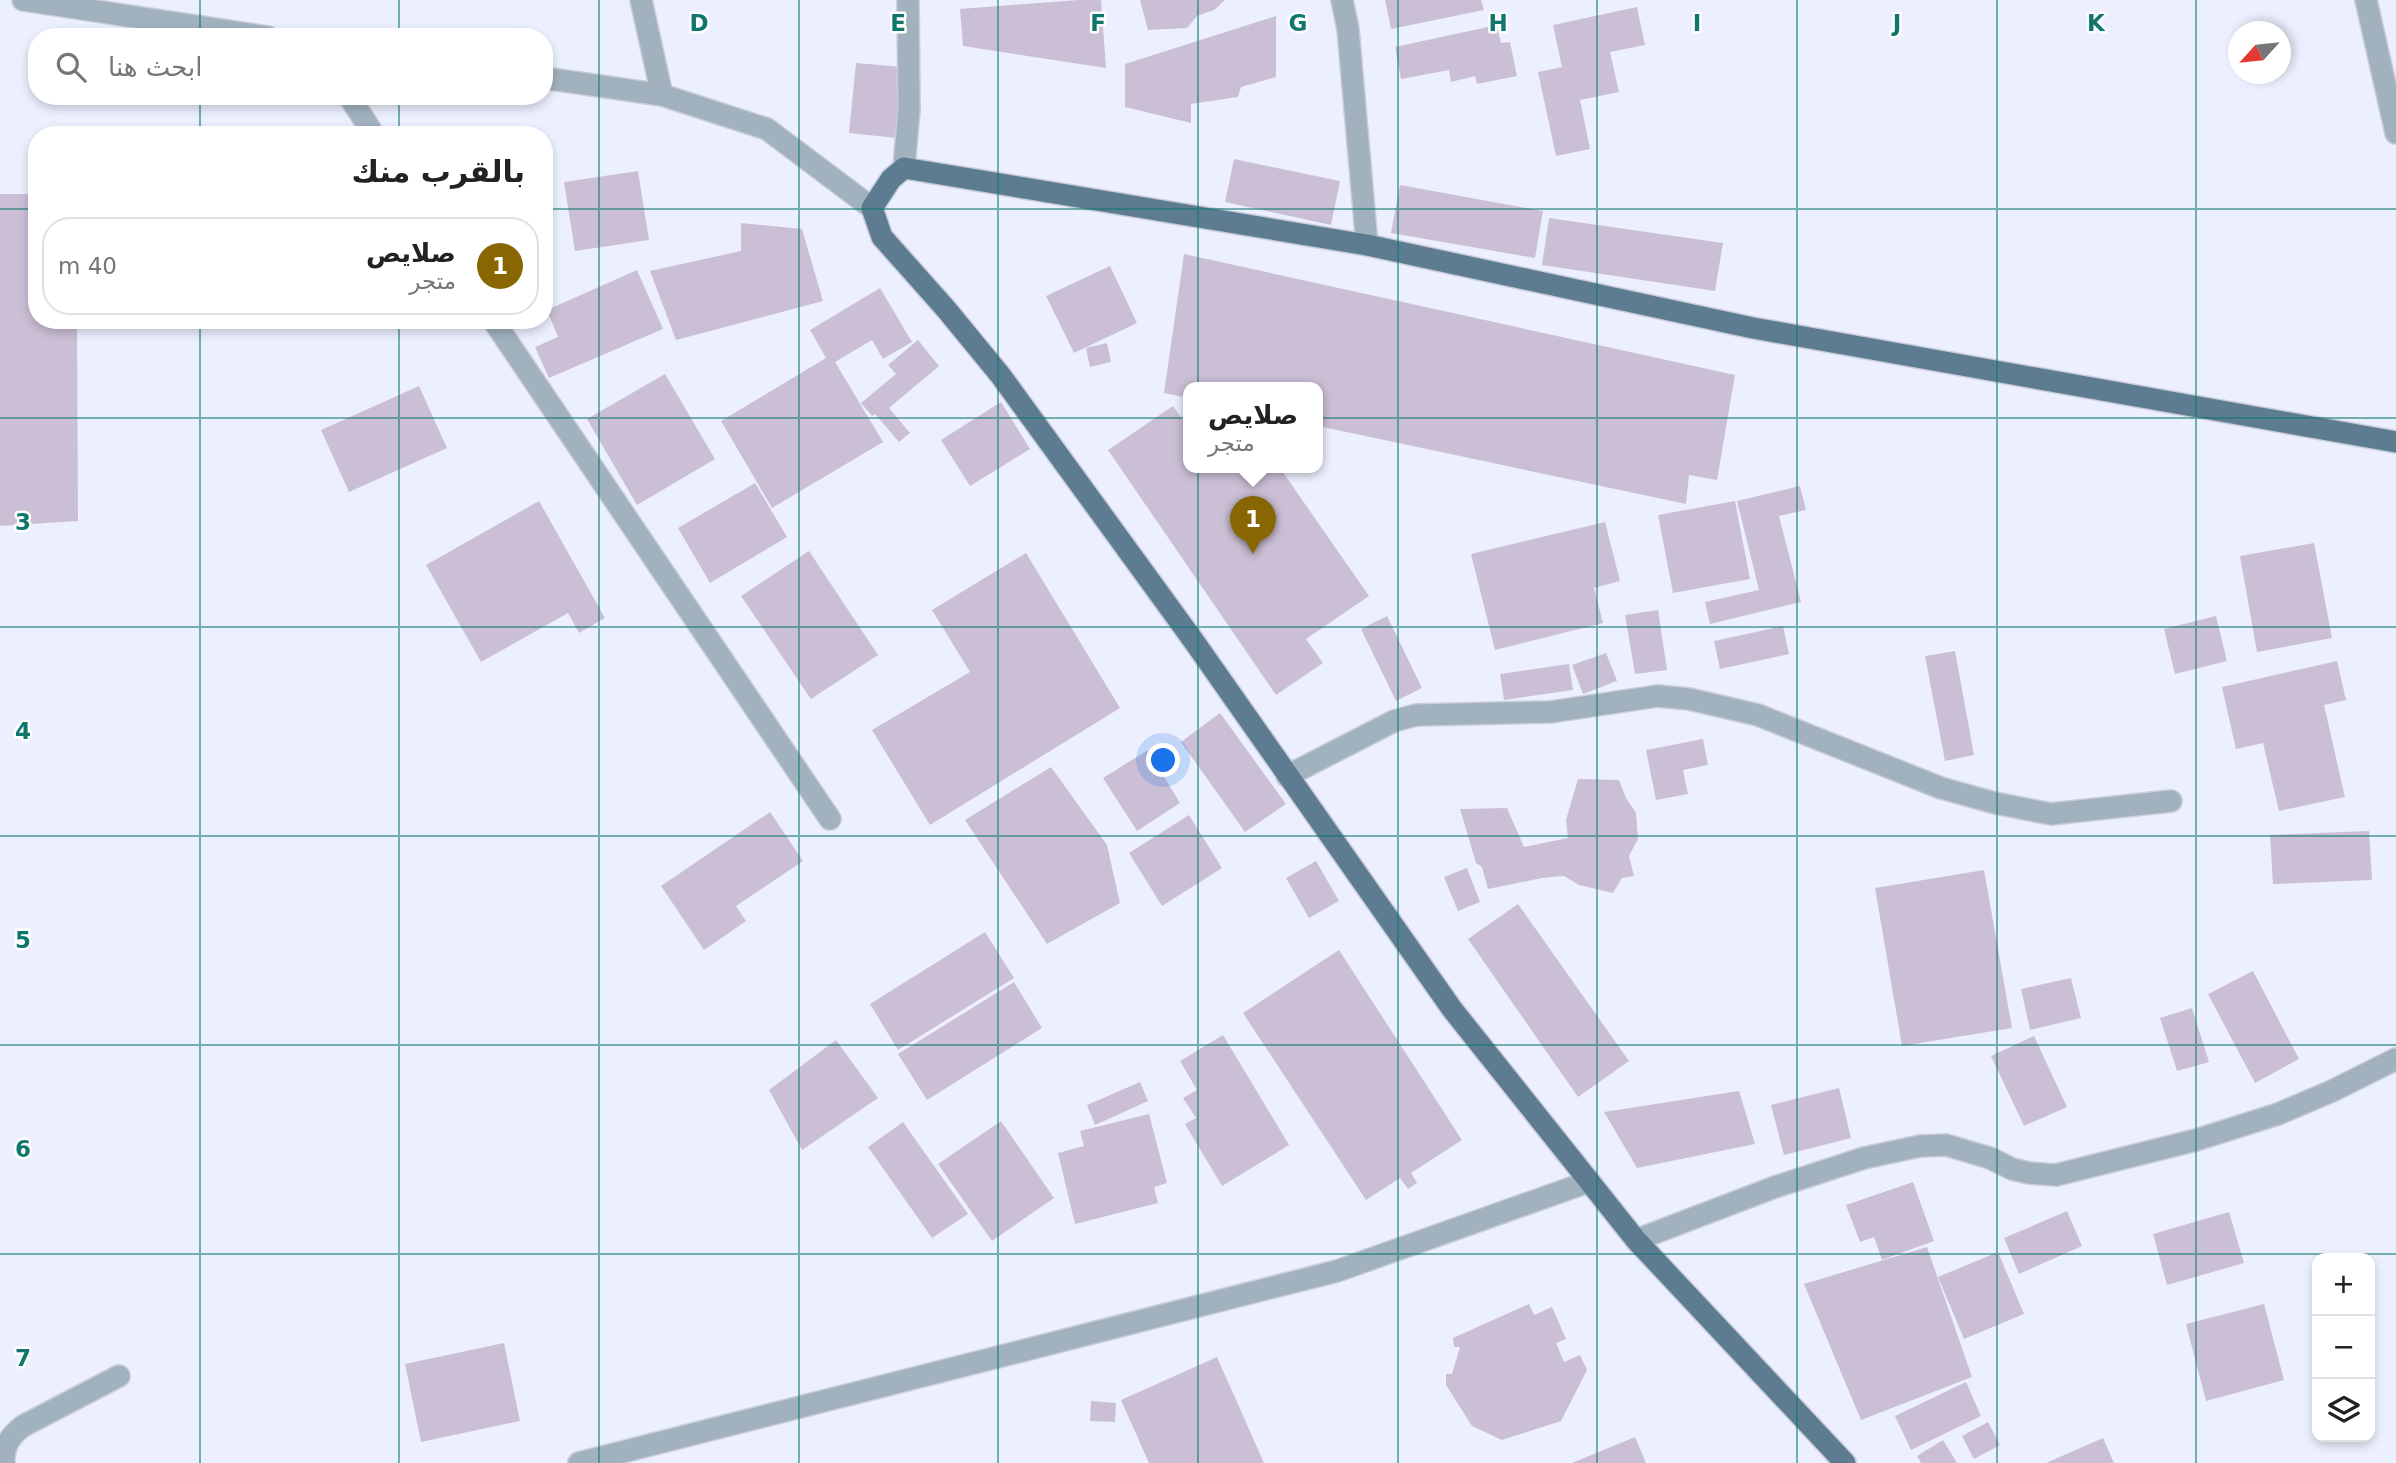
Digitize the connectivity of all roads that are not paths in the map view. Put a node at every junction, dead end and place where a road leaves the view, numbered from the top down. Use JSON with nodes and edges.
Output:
{"nodes":[{"id":1,"x":23,"y":0,"type":"edge"},
{"id":2,"x":641,"y":0,"type":"edge"},
{"id":3,"x":908,"y":0,"type":"edge"},
{"id":4,"x":1342,"y":0,"type":"edge"},
{"id":5,"x":2366,"y":0,"type":"edge"},
{"id":6,"x":208,"y":28,"type":"edge"},
{"id":7,"x":553,"y":79,"type":"edge"},
{"id":8,"x":662,"y":96,"type":"junction"},
{"id":9,"x":355,"y":105,"type":"edge"},
{"id":10,"x":368,"y":126,"type":"edge"},
{"id":11,"x":2396,"y":133,"type":"edge"},
{"id":12,"x":904,"y":168,"type":"junction"},
{"id":13,"x":872,"y":208,"type":"junction"},
{"id":14,"x":1367,"y":245,"type":"junction"},
{"id":15,"x":499,"y":329,"type":"edge"},
{"id":16,"x":2396,"y":442,"type":"edge"},
{"id":17,"x":1287,"y":776,"type":"junction"},
{"id":18,"x":2171,"y":801,"type":"dead end"},
{"id":19,"x":830,"y":819,"type":"dead end"},
{"id":20,"x":2396,"y":1059,"type":"edge"},
{"id":21,"x":1588,"y":1182,"type":"junction"},
{"id":22,"x":1636,"y":1240,"type":"junction"},
{"id":23,"x":119,"y":1376,"type":"dead end"},
{"id":24,"x":4,"y":1463,"type":"edge"},
{"id":25,"x":579,"y":1463,"type":"edge"},
{"id":26,"x":1845,"y":1463,"type":"edge"}],
"edges":[{"from":1,"to":6,"type":"street"},
{"from":2,"to":8,"type":"street"},
{"from":3,"to":12,"type":"street"},
{"from":4,"to":14,"type":"street"},
{"from":5,"to":11,"type":"street"},
{"from":7,"to":8,"type":"street"},
{"from":8,"to":13,"type":"street"},
{"from":9,"to":10,"type":"street"},
{"from":12,"to":13,"type":"main road"},
{"from":12,"to":14,"type":"main road"},
{"from":13,"to":17,"type":"main road"},
{"from":14,"to":16,"type":"main road"},
{"from":15,"to":19,"type":"street"},
{"from":17,"to":18,"type":"street"},
{"from":17,"to":21,"type":"main road"},
{"from":20,"to":22,"type":"street"},
{"from":21,"to":22,"type":"main road"},
{"from":21,"to":25,"type":"street"},
{"from":22,"to":26,"type":"main road"},
{"from":23,"to":24,"type":"street"}]}
